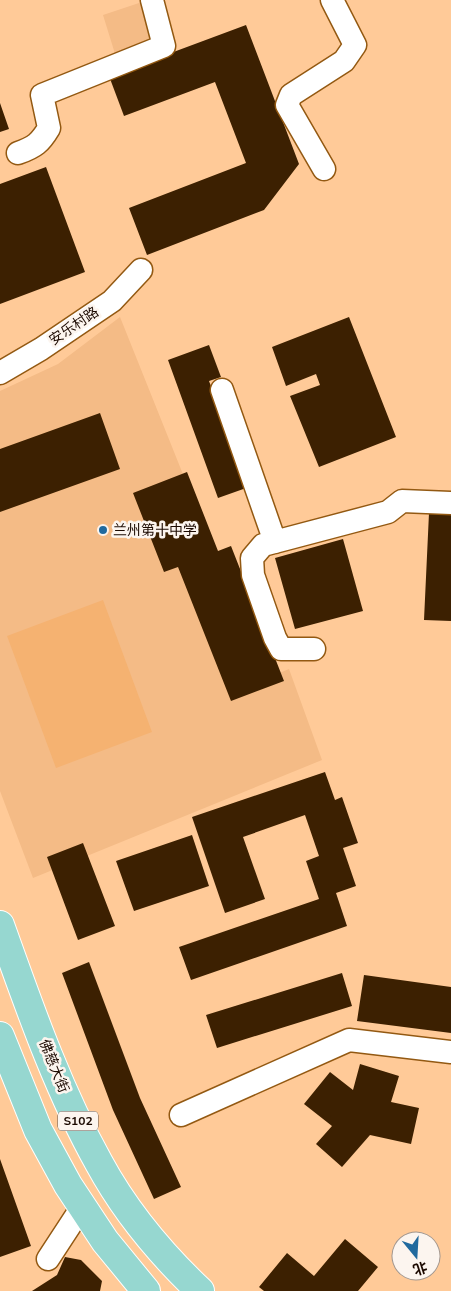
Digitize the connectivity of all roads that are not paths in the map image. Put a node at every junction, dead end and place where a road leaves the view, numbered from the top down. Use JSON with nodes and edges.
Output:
{"nodes":[{"id":1,"x":152,"y":0,"type":"edge"},
{"id":2,"x":332,"y":0,"type":"edge"},
{"id":3,"x":18,"y":153,"type":"dead end"},
{"id":4,"x":324,"y":169,"type":"dead end"},
{"id":5,"x":141,"y":270,"type":"dead end"},
{"id":6,"x":0,"y":373,"type":"edge"},
{"id":7,"x":222,"y":390,"type":"dead end"},
{"id":8,"x":451,"y":503,"type":"edge"},
{"id":9,"x":275,"y":542,"type":"junction"},
{"id":10,"x":314,"y":649,"type":"dead end"},
{"id":11,"x":0,"y":925,"type":"edge"},
{"id":12,"x":0,"y":1036,"type":"edge"},
{"id":13,"x":451,"y":1052,"type":"edge"},
{"id":14,"x":181,"y":1115,"type":"dead end"},
{"id":15,"x":82,"y":1207,"type":"junction"},
{"id":16,"x":48,"y":1259,"type":"dead end"},
{"id":17,"x":146,"y":1291,"type":"edge"},
{"id":18,"x":200,"y":1291,"type":"edge"}],
"edges":[{"from":1,"to":3,"type":"street"},
{"from":2,"to":4,"type":"street"},
{"from":5,"to":6,"type":"street","name":"安乐村路"},
{"from":7,"to":9,"type":"street"},
{"from":8,"to":9,"type":"street"},
{"from":9,"to":10,"type":"street"},
{"from":11,"to":18,"type":"main road","name":"佛慈大街","number":"S102"},
{"from":12,"to":15,"type":"main road","number":"S102"},
{"from":13,"to":14,"type":"street"},
{"from":15,"to":16,"type":"street"},
{"from":15,"to":17,"type":"main road","number":"S102"}]}
